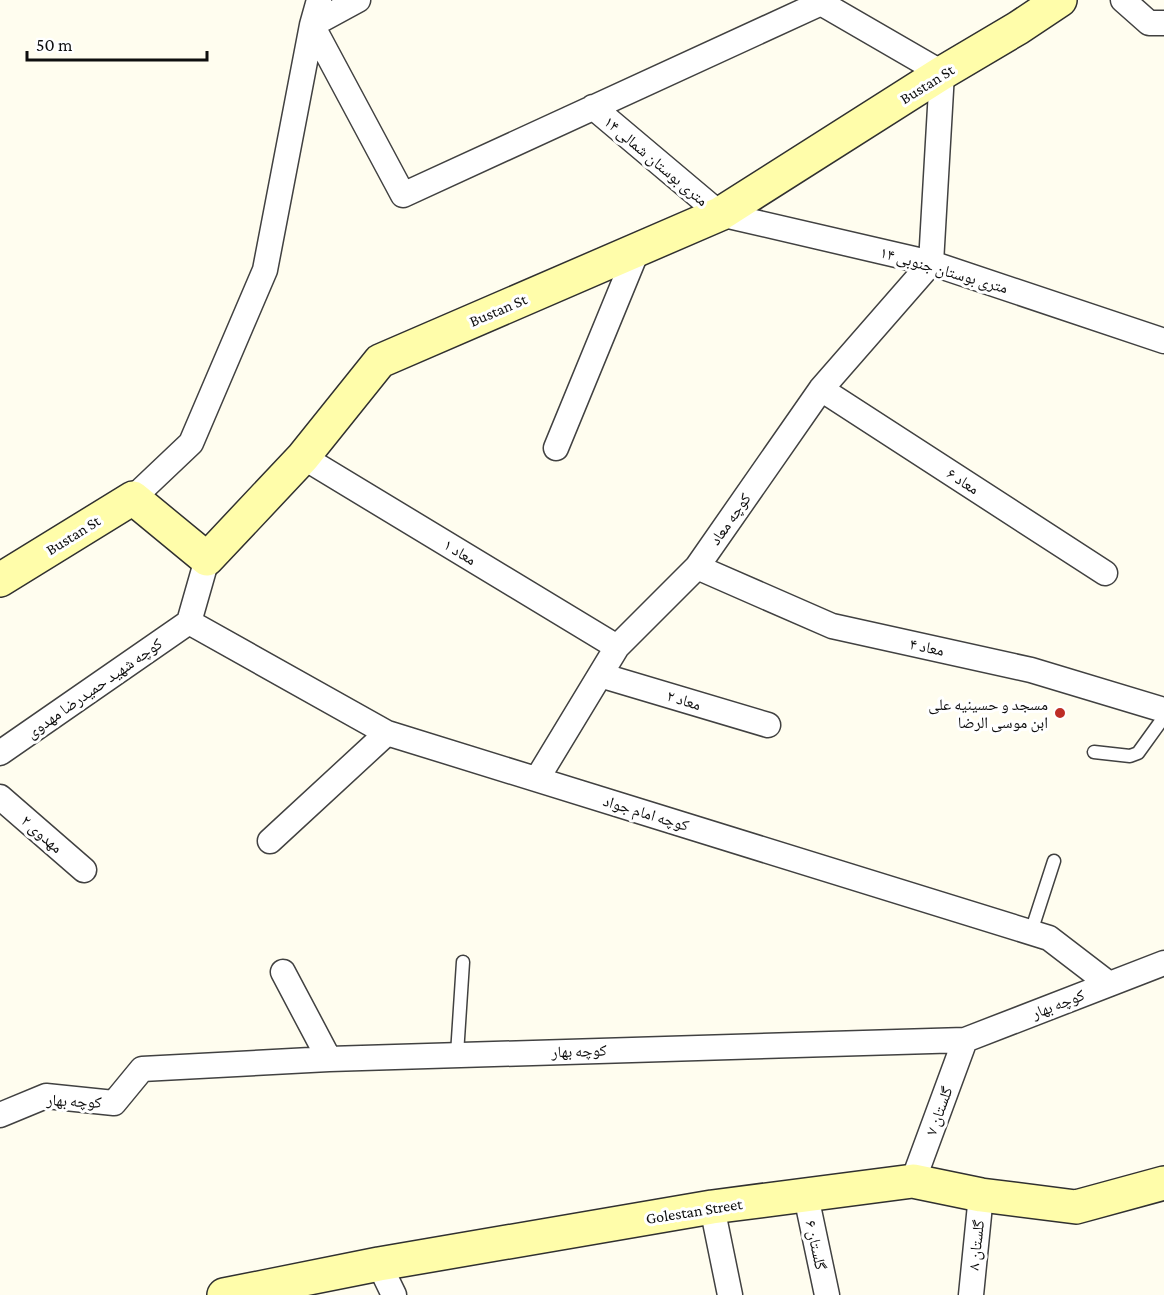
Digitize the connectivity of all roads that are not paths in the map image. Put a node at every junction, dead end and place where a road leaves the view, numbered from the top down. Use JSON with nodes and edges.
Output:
{"nodes":[{"id":1,"x":319,"y":0,"type":"edge"},
{"id":2,"x":358,"y":0,"type":"edge"},
{"id":3,"x":1060,"y":0,"type":"edge"},
{"id":4,"x":1123,"y":0,"type":"edge"},
{"id":5,"x":819,"y":2,"type":"edge"},
{"id":6,"x":1164,"y":23,"type":"edge"},
{"id":7,"x":312,"y":25,"type":"junction"},
{"id":8,"x":942,"y":73,"type":"junction"},
{"id":9,"x":593,"y":107,"type":"junction"},
{"id":10,"x":720,"y":214,"type":"junction"},
{"id":11,"x":637,"y":252,"type":"junction"},
{"id":12,"x":931,"y":263,"type":"junction"},
{"id":13,"x":1164,"y":341,"type":"edge"},
{"id":14,"x":821,"y":389,"type":"junction"},
{"id":15,"x":556,"y":448,"type":"dead end"},
{"id":16,"x":303,"y":457,"type":"junction"},
{"id":17,"x":133,"y":498,"type":"junction"},
{"id":18,"x":207,"y":559,"type":"junction"},
{"id":19,"x":697,"y":567,"type":"junction"},
{"id":20,"x":1105,"y":573,"type":"dead end"},
{"id":21,"x":0,"y":580,"type":"edge"},
{"id":22,"x":189,"y":622,"type":"junction"},
{"id":23,"x":617,"y":648,"type":"junction"},
{"id":24,"x":600,"y":675,"type":"junction"},
{"id":25,"x":1164,"y":710,"type":"edge"},
{"id":26,"x":1164,"y":717,"type":"edge"},
{"id":27,"x":768,"y":725,"type":"dead end"},
{"id":28,"x":387,"y":733,"type":"junction"},
{"id":29,"x":1094,"y":752,"type":"dead end"},
{"id":30,"x":0,"y":753,"type":"edge"},
{"id":31,"x":537,"y":779,"type":"junction"},
{"id":32,"x":0,"y":797,"type":"edge"},
{"id":33,"x":270,"y":842,"type":"dead end"},
{"id":34,"x":1054,"y":861,"type":"dead end"},
{"id":35,"x":84,"y":870,"type":"dead end"},
{"id":36,"x":1031,"y":932,"type":"junction"},
{"id":37,"x":463,"y":962,"type":"dead end"},
{"id":38,"x":1164,"y":963,"type":"edge"},
{"id":39,"x":283,"y":972,"type":"dead end"},
{"id":40,"x":1109,"y":984,"type":"junction"},
{"id":41,"x":964,"y":1040,"type":"junction"},
{"id":42,"x":457,"y":1054,"type":"junction"},
{"id":43,"x":329,"y":1059,"type":"junction"},
{"id":44,"x":0,"y":1115,"type":"edge"},
{"id":45,"x":913,"y":1181,"type":"junction"},
{"id":46,"x":1164,"y":1183,"type":"edge"},
{"id":47,"x":981,"y":1195,"type":"junction"},
{"id":48,"x":806,"y":1196,"type":"junction"},
{"id":49,"x":712,"y":1207,"type":"junction"},
{"id":50,"x":379,"y":1264,"type":"junction"},
{"id":51,"x":224,"y":1295,"type":"edge"},
{"id":52,"x":394,"y":1295,"type":"edge"},
{"id":53,"x":730,"y":1295,"type":"edge"},
{"id":54,"x":827,"y":1295,"type":"edge"},
{"id":55,"x":971,"y":1295,"type":"edge"}],
"edges":[{"from":1,"to":7,"type":"street"},
{"from":2,"to":7,"type":"street"},
{"from":3,"to":8,"type":"street","name":"Bustan St"},
{"from":4,"to":6,"type":"street"},
{"from":5,"to":8,"type":"street"},
{"from":5,"to":9,"type":"street"},
{"from":7,"to":9,"type":"street"},
{"from":7,"to":17,"type":"street"},
{"from":8,"to":10,"type":"street","name":"Bustan St"},
{"from":8,"to":12,"type":"street"},
{"from":9,"to":10,"type":"street","name":"۱۴ متری بوستان شمالی"},
{"from":10,"to":11,"type":"street","name":"Bustan St"},
{"from":10,"to":12,"type":"street","name":"۱۴ متری بوستان جنوبی"},
{"from":11,"to":15,"type":"street"},
{"from":11,"to":16,"type":"street","name":"Bustan St"},
{"from":12,"to":13,"type":"street","name":"۱۴ متری بوستان جنوبی"},
{"from":12,"to":14,"type":"street","name":"کوچه معاد"},
{"from":14,"to":19,"type":"street","name":"کوچه معاد"},
{"from":14,"to":20,"type":"street","name":"معاد ۶"},
{"from":16,"to":18,"type":"street","name":"Bustan St"},
{"from":16,"to":23,"type":"street","name":"معاد ۱"},
{"from":17,"to":18,"type":"street"},
{"from":17,"to":21,"type":"street","name":"Bustan St"},
{"from":18,"to":22,"type":"street"},
{"from":19,"to":23,"type":"street","name":"کوچه معاد"},
{"from":19,"to":25,"type":"street","name":"معاد ۴"},
{"from":22,"to":28,"type":"street","name":"کوچه امام جواد"},
{"from":22,"to":30,"type":"street","name":"کوچه شهید حمیدرضا مهدوی"},
{"from":23,"to":24,"type":"street","name":"کوچه معاد"},
{"from":24,"to":27,"type":"street","name":"معاد ۲"},
{"from":24,"to":31,"type":"street","name":"کوچه معاد"},
{"from":26,"to":29,"type":"lane"},
{"from":28,"to":31,"type":"street","name":"کوچه امام جواد"},
{"from":28,"to":33,"type":"street"},
{"from":31,"to":36,"type":"street","name":"کوچه امام جواد"},
{"from":32,"to":35,"type":"street","name":"مهدوی ۲"},
{"from":34,"to":36,"type":"lane"},
{"from":36,"to":40,"type":"street","name":"کوچه امام جواد"},
{"from":37,"to":42,"type":"lane"},
{"from":38,"to":40,"type":"street","name":"کوچه بهار"},
{"from":39,"to":43,"type":"street"},
{"from":40,"to":41,"type":"street","name":"کوچه بهار"},
{"from":41,"to":42,"type":"street","name":"کوچه بهار"},
{"from":41,"to":45,"type":"street","name":"گلستان ۷"},
{"from":42,"to":43,"type":"street","name":"کوچه بهار"},
{"from":43,"to":44,"type":"street","name":"کوچه بهار"},
{"from":45,"to":47,"type":"street","name":"Golestan Street"},
{"from":45,"to":48,"type":"street","name":"Golestan Street"},
{"from":46,"to":47,"type":"street","name":"Golestan Street"},
{"from":47,"to":55,"type":"street","name":"گلستان ۸"},
{"from":48,"to":49,"type":"street","name":"Golestan Street"},
{"from":48,"to":54,"type":"street","name":"گلستان ۶"},
{"from":49,"to":50,"type":"street","name":"Golestan Street"},
{"from":49,"to":53,"type":"street"},
{"from":50,"to":51,"type":"street","name":"Golestan Street"},
{"from":50,"to":52,"type":"street"}]}
